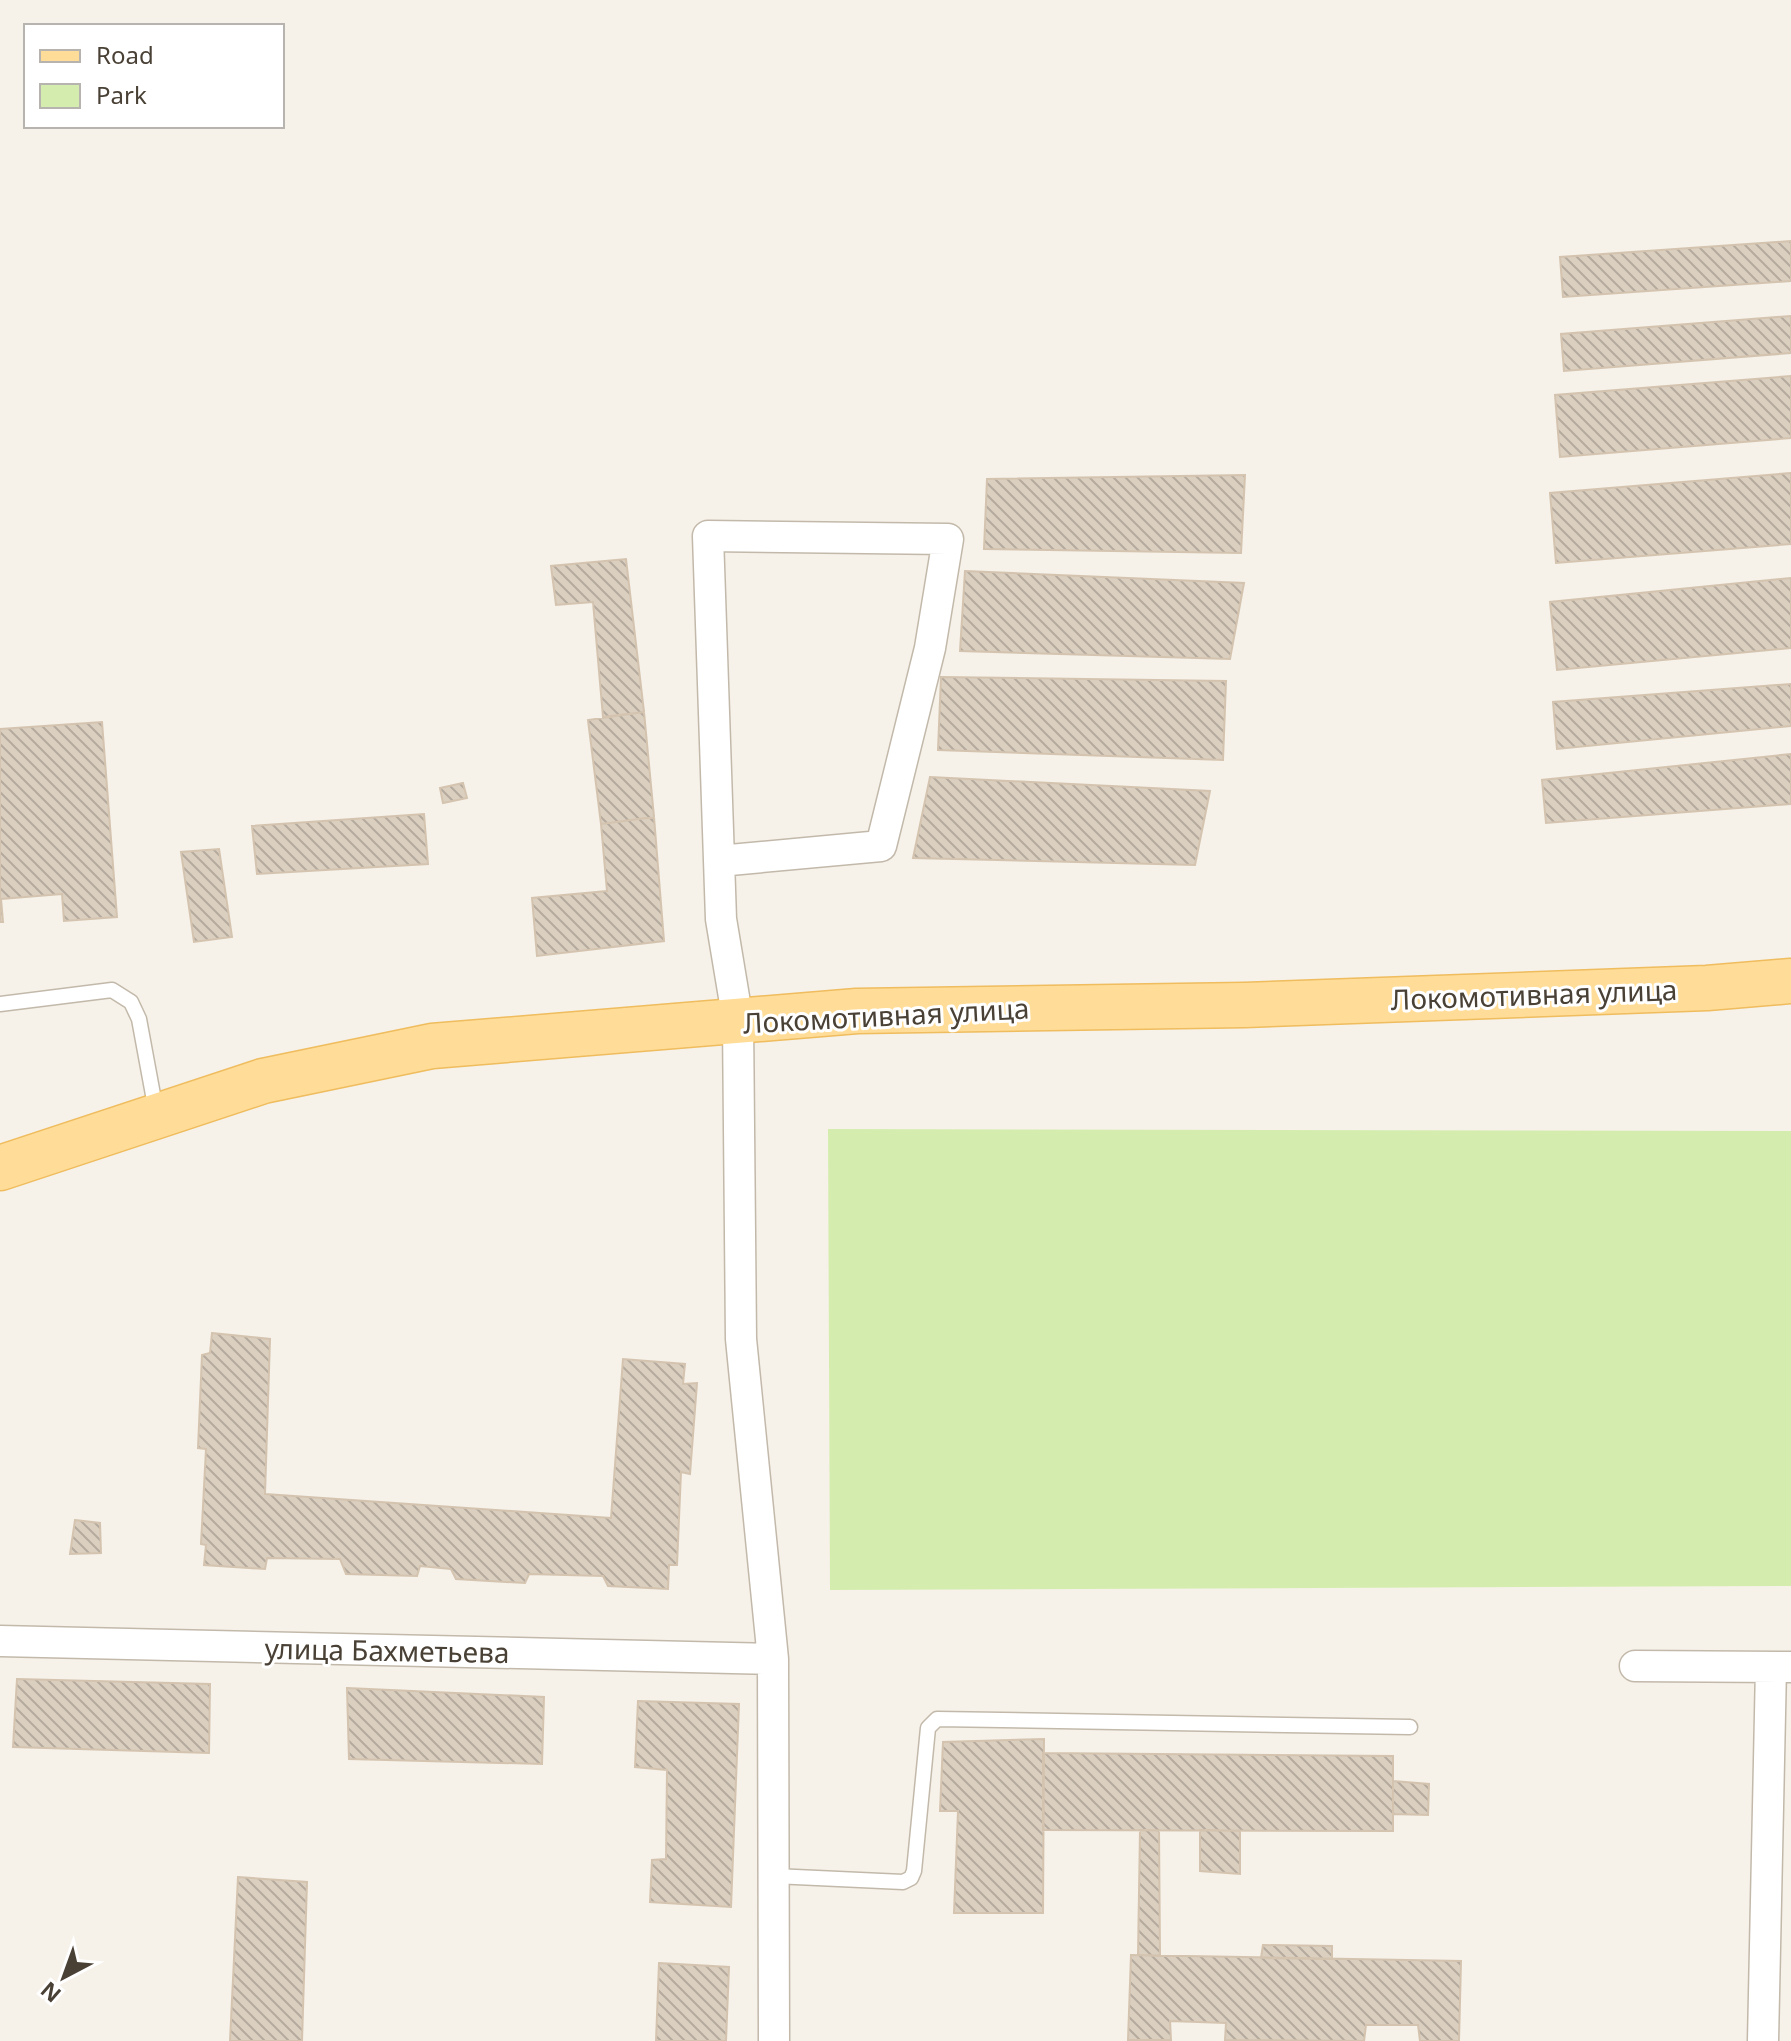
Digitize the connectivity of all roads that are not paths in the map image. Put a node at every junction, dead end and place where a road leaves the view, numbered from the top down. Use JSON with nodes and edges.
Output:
{"nodes":[{"id":1,"x":719,"y":861,"type":"junction"},
{"id":2,"x":1791,"y":981,"type":"edge"},
{"id":3,"x":0,"y":1004,"type":"edge"},
{"id":4,"x":738,"y":1021,"type":"junction"},
{"id":5,"x":157,"y":1115,"type":"junction"},
{"id":6,"x":0,"y":1168,"type":"edge"},
{"id":7,"x":0,"y":1641,"type":"edge"},
{"id":8,"x":773,"y":1659,"type":"junction"},
{"id":9,"x":1635,"y":1666,"type":"dead end"},
{"id":10,"x":1781,"y":1667,"type":"edge"},
{"id":11,"x":1410,"y":1727,"type":"dead end"},
{"id":12,"x":774,"y":1876,"type":"junction"},
{"id":13,"x":774,"y":2041,"type":"edge"},
{"id":14,"x":1763,"y":2041,"type":"edge"}],
"edges":[{"from":1,"to":1,"type":"street"},
{"from":1,"to":4,"type":"street"},
{"from":2,"to":4,"type":"main road","name":"Локомотивная улица"},
{"from":3,"to":5,"type":"lane"},
{"from":4,"to":5,"type":"main road","name":"Локомотивная улица"},
{"from":4,"to":8,"type":"street"},
{"from":5,"to":6,"type":"main road","name":"Локомотивная улица"},
{"from":7,"to":8,"type":"street","name":"улица Бахметьева"},
{"from":8,"to":12,"type":"street"},
{"from":9,"to":10,"type":"street"},
{"from":10,"to":14,"type":"street"},
{"from":11,"to":12,"type":"lane"},
{"from":12,"to":13,"type":"street"}]}
